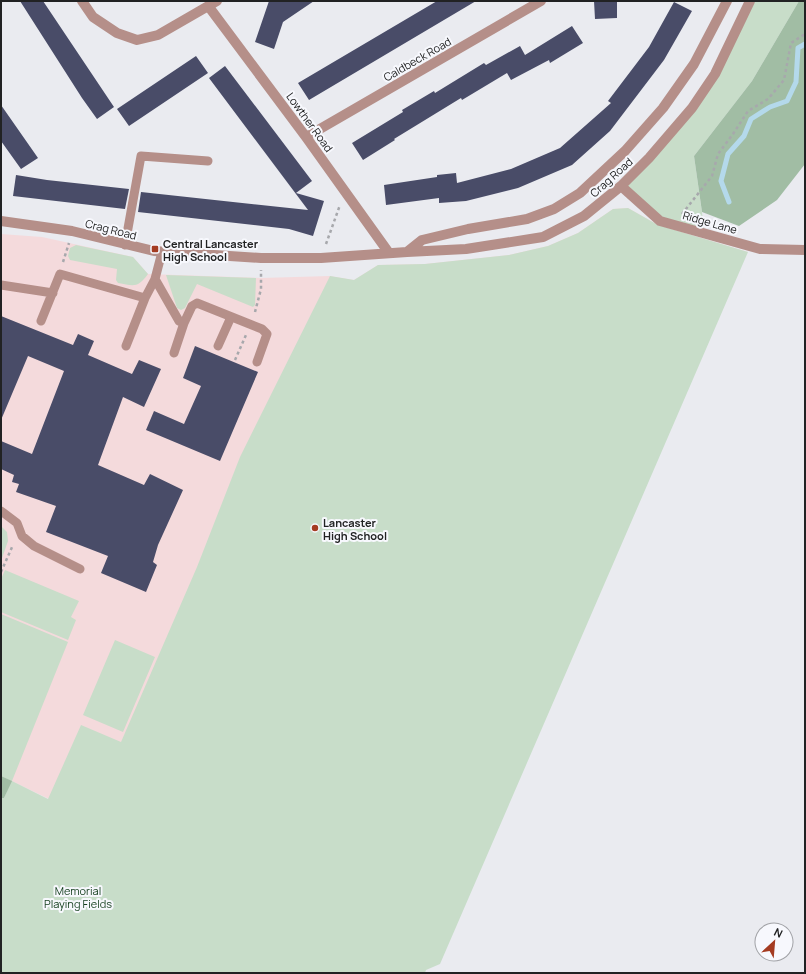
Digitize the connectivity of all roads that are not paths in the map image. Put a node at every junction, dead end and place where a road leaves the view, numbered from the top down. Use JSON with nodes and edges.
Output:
{"nodes":[{"id":1,"x":82,"y":1,"type":"edge"},
{"id":2,"x":540,"y":1,"type":"edge"},
{"id":3,"x":727,"y":1,"type":"edge"},
{"id":4,"x":750,"y":1,"type":"edge"},
{"id":5,"x":213,"y":4,"type":"edge"},
{"id":6,"x":306,"y":137,"type":"junction"},
{"id":7,"x":208,"y":161,"type":"dead end"},
{"id":8,"x":621,"y":186,"type":"junction"},
{"id":9,"x":1,"y":221,"type":"edge"},
{"id":10,"x":125,"y":245,"type":"junction"},
{"id":11,"x":805,"y":250,"type":"edge"},
{"id":12,"x":162,"y":252,"type":"junction"},
{"id":13,"x":407,"y":252,"type":"junction"},
{"id":14,"x":388,"y":253,"type":"junction"},
{"id":15,"x":156,"y":279,"type":"junction"},
{"id":16,"x":1,"y":286,"type":"edge"},
{"id":17,"x":53,"y":293,"type":"junction"},
{"id":18,"x":145,"y":298,"type":"junction"},
{"id":19,"x":231,"y":317,"type":"junction"},
{"id":20,"x":41,"y":321,"type":"dead end"},
{"id":21,"x":184,"y":323,"type":"junction"},
{"id":22,"x":126,"y":346,"type":"dead end"},
{"id":23,"x":218,"y":346,"type":"dead end"},
{"id":24,"x":174,"y":353,"type":"dead end"},
{"id":25,"x":257,"y":362,"type":"dead end"},
{"id":26,"x":1,"y":511,"type":"edge"},
{"id":27,"x":80,"y":569,"type":"dead end"}],
"edges":[{"from":1,"to":5,"type":"street"},
{"from":2,"to":6,"type":"street","name":"Caldbeck Road"},
{"from":3,"to":13,"type":"street","name":"Crag Road"},
{"from":4,"to":8,"type":"street","name":"Crag Road"},
{"from":5,"to":6,"type":"street","name":"Lowther Road"},
{"from":6,"to":14,"type":"street","name":"Lowther Road"},
{"from":7,"to":10,"type":"lane"},
{"from":8,"to":11,"type":"street","name":"Ridge Lane"},
{"from":8,"to":13,"type":"street","name":"Crag Road"},
{"from":9,"to":10,"type":"street","name":"Crag Road"},
{"from":10,"to":12,"type":"street","name":"Crag Road"},
{"from":12,"to":14,"type":"street","name":"Crag Road"},
{"from":12,"to":15,"type":"lane"},
{"from":13,"to":14,"type":"street","name":"Crag Road"},
{"from":15,"to":18,"type":"lane"},
{"from":15,"to":21,"type":"lane"},
{"from":16,"to":17,"type":"lane"},
{"from":17,"to":18,"type":"lane"},
{"from":17,"to":20,"type":"lane"},
{"from":18,"to":22,"type":"lane"},
{"from":19,"to":21,"type":"lane"},
{"from":19,"to":23,"type":"lane"},
{"from":19,"to":25,"type":"lane"},
{"from":21,"to":24,"type":"lane"},
{"from":26,"to":27,"type":"lane"}]}
